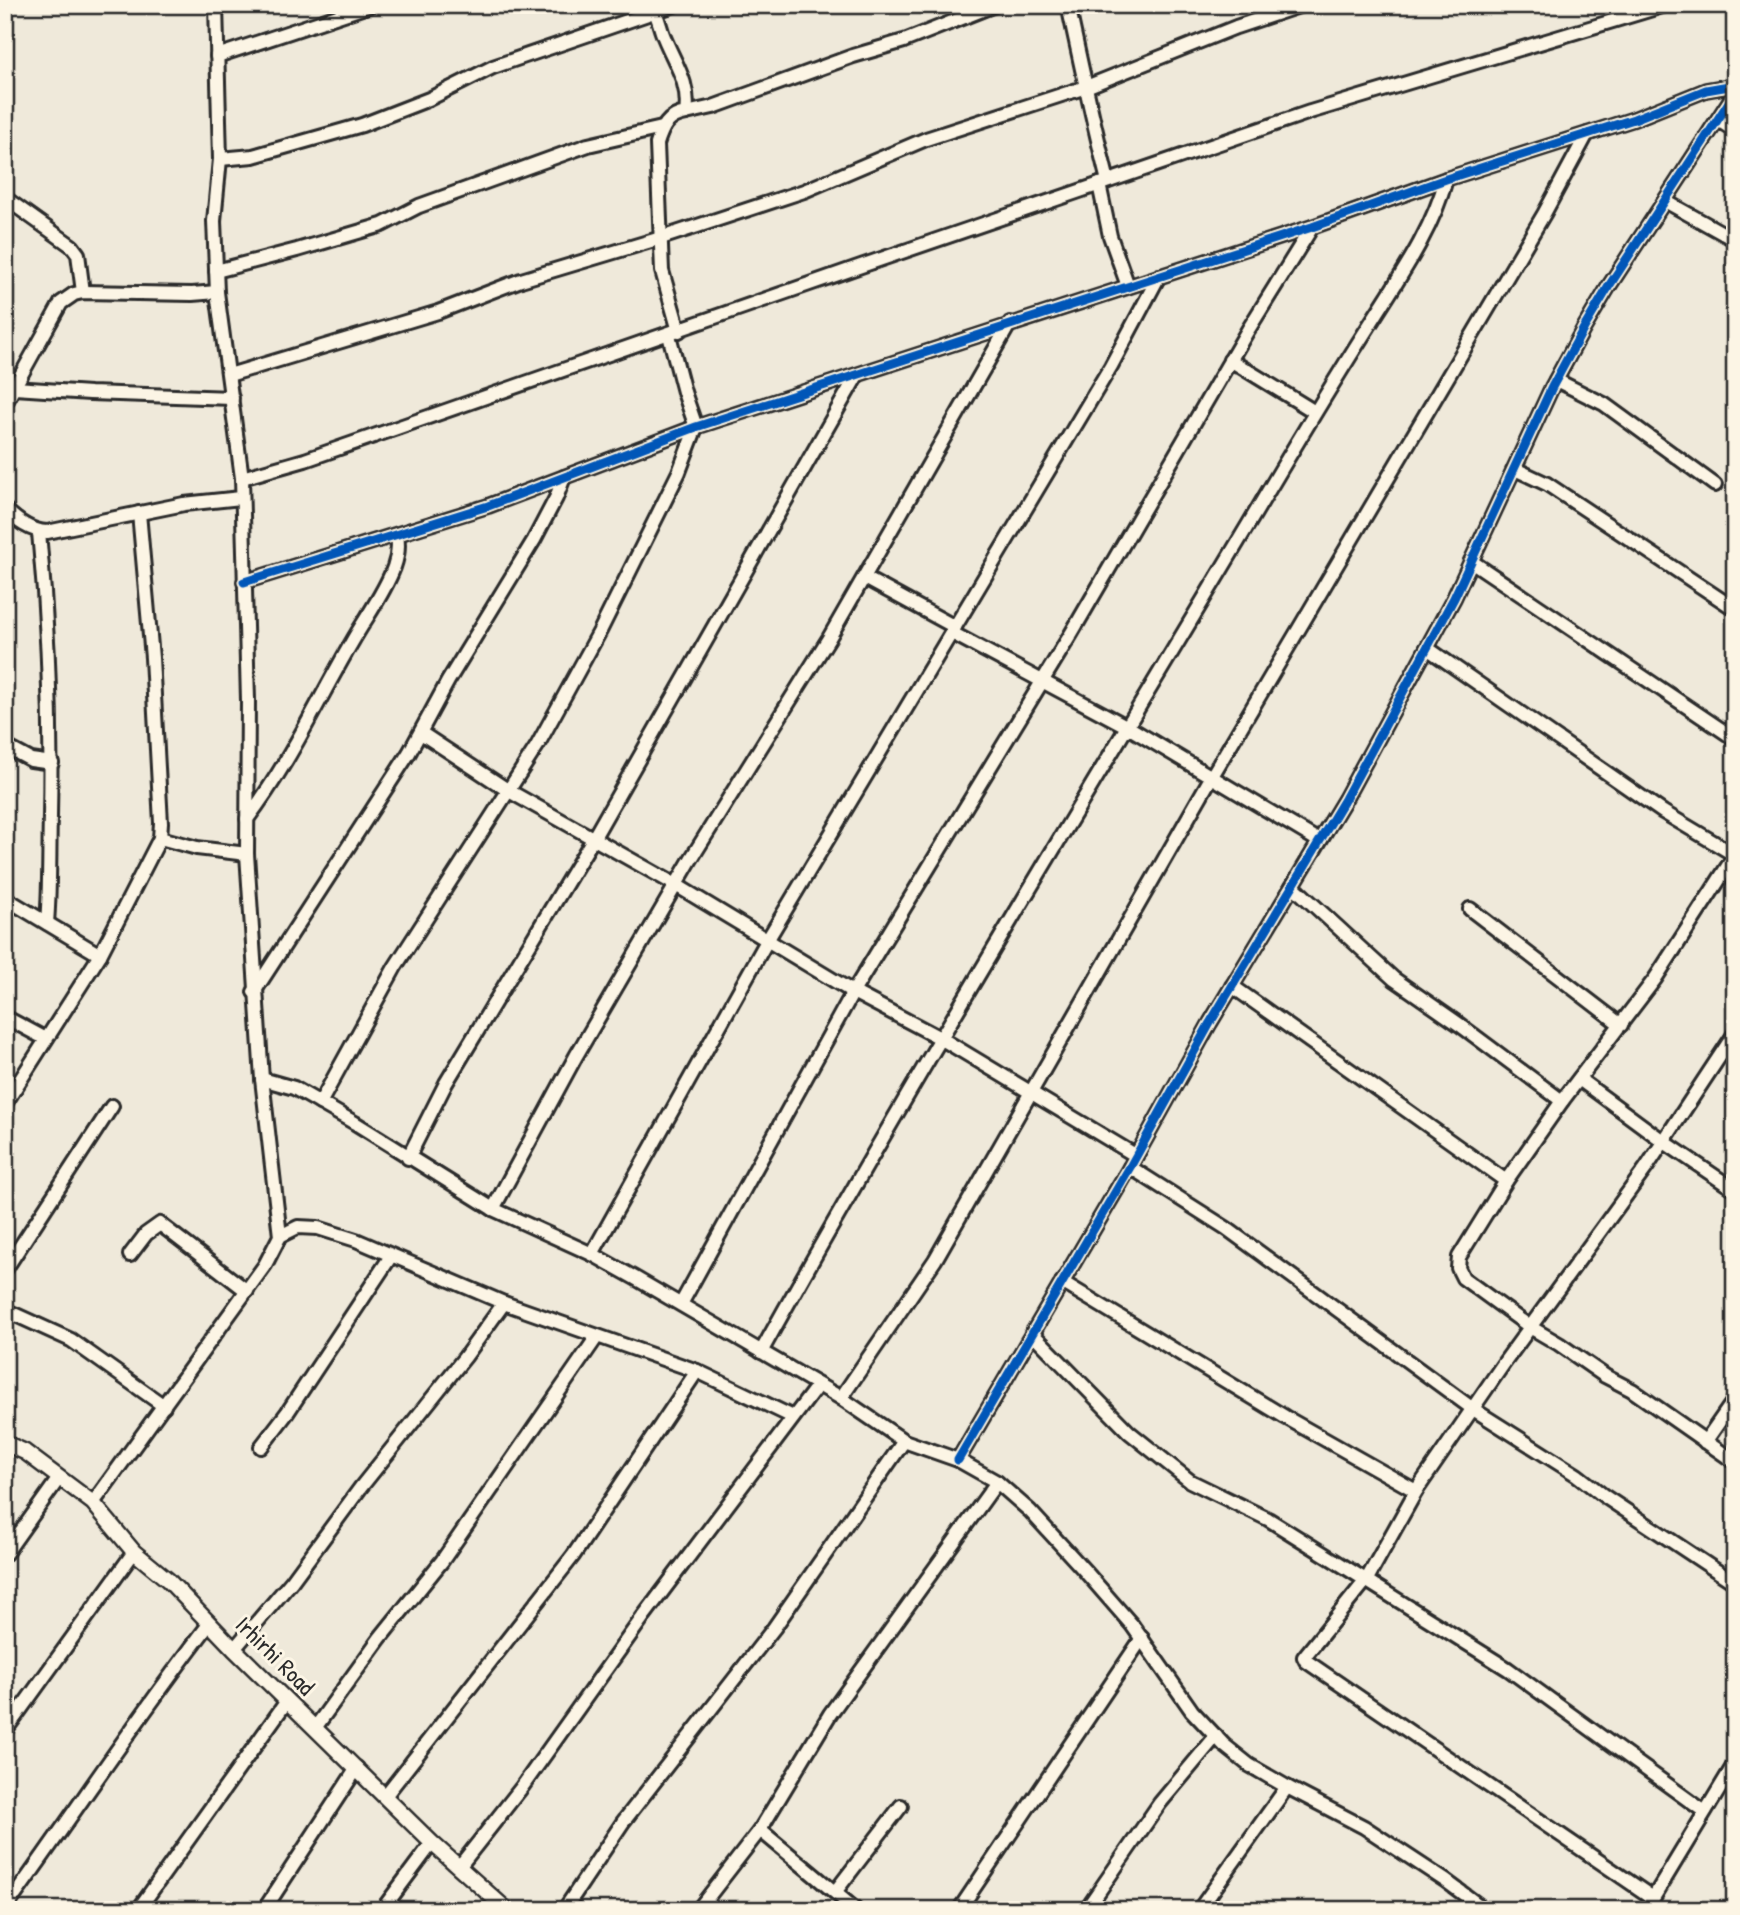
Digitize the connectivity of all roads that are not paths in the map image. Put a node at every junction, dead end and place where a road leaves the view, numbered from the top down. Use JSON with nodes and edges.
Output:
{"nodes":[{"id":1,"x":216,"y":5,"type":"edge"},
{"id":2,"x":371,"y":5,"type":"edge"},
{"id":3,"x":674,"y":5,"type":"edge"},
{"id":4,"x":995,"y":5,"type":"edge"},
{"id":5,"x":1068,"y":5,"type":"edge"},
{"id":6,"x":1302,"y":5,"type":"edge"},
{"id":7,"x":1666,"y":5,"type":"edge"},
{"id":8,"x":654,"y":9,"type":"edge"},
{"id":9,"x":217,"y":56,"type":"junction"},
{"id":10,"x":1735,"y":85,"type":"edge"},
{"id":11,"x":1086,"y":87,"type":"junction"},
{"id":12,"x":1735,"y":93,"type":"edge"},
{"id":13,"x":685,"y":113,"type":"junction"},
{"id":14,"x":1718,"y":120,"type":"junction"},
{"id":15,"x":662,"y":128,"type":"junction"},
{"id":16,"x":1735,"y":131,"type":"edge"},
{"id":17,"x":1587,"y":134,"type":"junction"},
{"id":18,"x":220,"y":159,"type":"junction"},
{"id":19,"x":1446,"y":179,"type":"junction"},
{"id":20,"x":1103,"y":183,"type":"junction"},
{"id":21,"x":5,"y":198,"type":"edge"},
{"id":22,"x":1665,"y":201,"type":"junction"},
{"id":23,"x":1312,"y":227,"type":"junction"},
{"id":24,"x":661,"y":238,"type":"junction"},
{"id":25,"x":1735,"y":240,"type":"edge"},
{"id":26,"x":216,"y":271,"type":"junction"},
{"id":27,"x":1159,"y":276,"type":"junction"},
{"id":28,"x":1128,"y":286,"type":"junction"},
{"id":29,"x":83,"y":292,"type":"junction"},
{"id":30,"x":217,"y":292,"type":"junction"},
{"id":31,"x":1010,"y":323,"type":"junction"},
{"id":32,"x":674,"y":333,"type":"junction"},
{"id":33,"x":1230,"y":360,"type":"junction"},
{"id":34,"x":229,"y":375,"type":"junction"},
{"id":35,"x":856,"y":377,"type":"junction"},
{"id":36,"x":1556,"y":380,"type":"junction"},
{"id":37,"x":15,"y":388,"type":"junction"},
{"id":38,"x":232,"y":398,"type":"junction"},
{"id":39,"x":5,"y":404,"type":"edge"},
{"id":40,"x":1315,"y":412,"type":"junction"},
{"id":41,"x":696,"y":427,"type":"junction"},
{"id":42,"x":1515,"y":469,"type":"junction"},
{"id":43,"x":564,"y":477,"type":"junction"},
{"id":44,"x":242,"y":478,"type":"junction"},
{"id":45,"x":1715,"y":485,"type":"dead end"},
{"id":46,"x":240,"y":498,"type":"junction"},
{"id":47,"x":5,"y":509,"type":"edge"},
{"id":48,"x":139,"y":513,"type":"junction"},
{"id":49,"x":39,"y":532,"type":"junction"},
{"id":50,"x":397,"y":535,"type":"junction"},
{"id":51,"x":1471,"y":561,"type":"junction"},
{"id":52,"x":865,"y":578,"type":"junction"},
{"id":53,"x":244,"y":582,"type":"junction"},
{"id":54,"x":1735,"y":609,"type":"edge"},
{"id":55,"x":953,"y":630,"type":"junction"},
{"id":56,"x":1427,"y":648,"type":"junction"},
{"id":57,"x":1042,"y":681,"type":"junction"},
{"id":58,"x":1128,"y":727,"type":"junction"},
{"id":59,"x":421,"y":733,"type":"junction"},
{"id":60,"x":1735,"y":739,"type":"edge"},
{"id":61,"x":5,"y":746,"type":"edge"},
{"id":62,"x":52,"y":764,"type":"junction"},
{"id":63,"x":1212,"y":776,"type":"junction"},
{"id":64,"x":509,"y":790,"type":"junction"},
{"id":65,"x":247,"y":820,"type":"junction"},
{"id":66,"x":160,"y":838,"type":"junction"},
{"id":67,"x":593,"y":839,"type":"junction"},
{"id":68,"x":1320,"y":841,"type":"junction"},
{"id":69,"x":247,"y":854,"type":"junction"},
{"id":70,"x":1735,"y":855,"type":"edge"},
{"id":71,"x":676,"y":885,"type":"junction"},
{"id":72,"x":1293,"y":886,"type":"junction"},
{"id":73,"x":5,"y":898,"type":"edge"},
{"id":74,"x":1470,"y":909,"type":"dead end"},
{"id":75,"x":47,"y":923,"type":"junction"},
{"id":76,"x":768,"y":939,"type":"junction"},
{"id":77,"x":100,"y":955,"type":"junction"},
{"id":78,"x":1233,"y":986,"type":"junction"},
{"id":79,"x":254,"y":992,"type":"junction"},
{"id":80,"x":853,"y":992,"type":"junction"},
{"id":81,"x":5,"y":1017,"type":"edge"},
{"id":82,"x":1621,"y":1025,"type":"junction"},
{"id":83,"x":1735,"y":1033,"type":"edge"},
{"id":84,"x":46,"y":1039,"type":"junction"},
{"id":85,"x":942,"y":1039,"type":"junction"},
{"id":86,"x":262,"y":1079,"type":"junction"},
{"id":87,"x":1579,"y":1079,"type":"junction"},
{"id":88,"x":1031,"y":1094,"type":"junction"},
{"id":89,"x":1562,"y":1101,"type":"junction"},
{"id":90,"x":320,"y":1103,"type":"junction"},
{"id":91,"x":5,"y":1104,"type":"edge"},
{"id":92,"x":112,"y":1106,"type":"dead end"},
{"id":93,"x":1663,"y":1141,"type":"junction"},
{"id":94,"x":408,"y":1157,"type":"junction"},
{"id":95,"x":1132,"y":1161,"type":"junction"},
{"id":96,"x":1506,"y":1181,"type":"junction"},
{"id":97,"x":1735,"y":1190,"type":"edge"},
{"id":98,"x":493,"y":1209,"type":"junction"},
{"id":99,"x":280,"y":1236,"type":"junction"},
{"id":100,"x":592,"y":1254,"type":"junction"},
{"id":101,"x":130,"y":1255,"type":"dead end"},
{"id":102,"x":391,"y":1256,"type":"junction"},
{"id":103,"x":5,"y":1270,"type":"edge"},
{"id":104,"x":1062,"y":1282,"type":"junction"},
{"id":105,"x":247,"y":1291,"type":"junction"},
{"id":106,"x":504,"y":1303,"type":"junction"},
{"id":107,"x":681,"y":1304,"type":"junction"},
{"id":108,"x":5,"y":1310,"type":"edge"},
{"id":109,"x":1530,"y":1327,"type":"junction"},
{"id":110,"x":1032,"y":1333,"type":"junction"},
{"id":111,"x":596,"y":1338,"type":"junction"},
{"id":112,"x":761,"y":1352,"type":"junction"},
{"id":113,"x":697,"y":1371,"type":"junction"},
{"id":114,"x":818,"y":1385,"type":"junction"},
{"id":115,"x":841,"y":1398,"type":"junction"},
{"id":116,"x":1735,"y":1399,"type":"edge"},
{"id":117,"x":164,"y":1406,"type":"junction"},
{"id":118,"x":1473,"y":1409,"type":"junction"},
{"id":119,"x":793,"y":1417,"type":"junction"},
{"id":120,"x":904,"y":1441,"type":"junction"},
{"id":121,"x":1705,"y":1442,"type":"junction"},
{"id":122,"x":5,"y":1443,"type":"edge"},
{"id":123,"x":261,"y":1447,"type":"dead end"},
{"id":124,"x":958,"y":1460,"type":"junction"},
{"id":125,"x":1735,"y":1462,"type":"edge"},
{"id":126,"x":60,"y":1478,"type":"junction"},
{"id":127,"x":997,"y":1482,"type":"junction"},
{"id":128,"x":1416,"y":1491,"type":"junction"},
{"id":129,"x":93,"y":1503,"type":"junction"},
{"id":130,"x":134,"y":1552,"type":"junction"},
{"id":131,"x":5,"y":1554,"type":"edge"},
{"id":132,"x":1367,"y":1579,"type":"junction"},
{"id":133,"x":1735,"y":1583,"type":"edge"},
{"id":134,"x":210,"y":1623,"type":"junction"},
{"id":135,"x":1142,"y":1638,"type":"junction"},
{"id":136,"x":234,"y":1649,"type":"junction"},
{"id":137,"x":287,"y":1701,"type":"junction"},
{"id":138,"x":315,"y":1728,"type":"junction"},
{"id":139,"x":5,"y":1731,"type":"edge"},
{"id":140,"x":1216,"y":1736,"type":"junction"},
{"id":141,"x":1735,"y":1763,"type":"edge"},
{"id":142,"x":357,"y":1768,"type":"junction"},
{"id":143,"x":1287,"y":1787,"type":"junction"},
{"id":144,"x":385,"y":1796,"type":"junction"},
{"id":145,"x":901,"y":1806,"type":"dead end"},
{"id":146,"x":1706,"y":1812,"type":"junction"},
{"id":147,"x":760,"y":1830,"type":"junction"},
{"id":148,"x":432,"y":1843,"type":"junction"},
{"id":149,"x":459,"y":1867,"type":"junction"},
{"id":150,"x":835,"y":1892,"type":"junction"},
{"id":151,"x":1650,"y":1904,"type":"edge"},
{"id":152,"x":5,"y":1909,"type":"edge"},
{"id":153,"x":138,"y":1910,"type":"edge"},
{"id":154,"x":264,"y":1910,"type":"edge"},
{"id":155,"x":382,"y":1910,"type":"edge"},
{"id":156,"x":507,"y":1910,"type":"edge"},
{"id":157,"x":564,"y":1910,"type":"edge"},
{"id":158,"x":698,"y":1910,"type":"edge"},
{"id":159,"x":856,"y":1910,"type":"edge"},
{"id":160,"x":960,"y":1910,"type":"edge"},
{"id":161,"x":1086,"y":1910,"type":"edge"},
{"id":162,"x":1199,"y":1910,"type":"edge"},
{"id":163,"x":1485,"y":1910,"type":"edge"}],
"edges":[{"from":1,"to":9,"type":"street"},
{"from":2,"to":9,"type":"street"},
{"from":3,"to":8,"type":"street"},
{"from":4,"to":13,"type":"street"},
{"from":5,"to":11,"type":"street"},
{"from":6,"to":11,"type":"street"},
{"from":7,"to":20,"type":"street"},
{"from":8,"to":13,"type":"street"},
{"from":8,"to":18,"type":"street"},
{"from":9,"to":18,"type":"street"},
{"from":10,"to":17,"type":"street"},
{"from":11,"to":20,"type":"street"},
{"from":11,"to":24,"type":"street"},
{"from":12,"to":14,"type":"street"},
{"from":13,"to":15,"type":"street"},
{"from":14,"to":16,"type":"street"},
{"from":14,"to":22,"type":"street"},
{"from":15,"to":24,"type":"street"},
{"from":15,"to":26,"type":"street"},
{"from":17,"to":19,"type":"street"},
{"from":17,"to":63,"type":"street"},
{"from":18,"to":26,"type":"street"},
{"from":19,"to":23,"type":"street"},
{"from":19,"to":40,"type":"street"},
{"from":20,"to":28,"type":"street"},
{"from":20,"to":32,"type":"street"},
{"from":21,"to":29,"type":"street"},
{"from":22,"to":25,"type":"street"},
{"from":22,"to":36,"type":"street"},
{"from":23,"to":27,"type":"street"},
{"from":23,"to":33,"type":"street"},
{"from":24,"to":32,"type":"street"},
{"from":24,"to":34,"type":"street"},
{"from":26,"to":30,"type":"street"},
{"from":27,"to":28,"type":"street"},
{"from":27,"to":55,"type":"street"},
{"from":28,"to":31,"type":"street"},
{"from":29,"to":30,"type":"street"},
{"from":29,"to":37,"type":"street"},
{"from":30,"to":34,"type":"street"},
{"from":31,"to":35,"type":"street"},
{"from":31,"to":52,"type":"street"},
{"from":32,"to":41,"type":"street"},
{"from":32,"to":44,"type":"street"},
{"from":33,"to":40,"type":"street"},
{"from":33,"to":57,"type":"street"},
{"from":34,"to":38,"type":"street"},
{"from":35,"to":41,"type":"street"},
{"from":35,"to":67,"type":"street"},
{"from":36,"to":42,"type":"street"},
{"from":36,"to":45,"type":"street"},
{"from":37,"to":38,"type":"street"},
{"from":37,"to":39,"type":"street"},
{"from":38,"to":44,"type":"street"},
{"from":40,"to":58,"type":"street"},
{"from":41,"to":43,"type":"street"},
{"from":41,"to":64,"type":"street"},
{"from":42,"to":51,"type":"street"},
{"from":42,"to":54,"type":"street"},
{"from":43,"to":50,"type":"street"},
{"from":43,"to":59,"type":"street"},
{"from":44,"to":46,"type":"street"},
{"from":46,"to":48,"type":"street"},
{"from":46,"to":53,"type":"street"},
{"from":47,"to":49,"type":"street"},
{"from":48,"to":49,"type":"street"},
{"from":48,"to":66,"type":"street"},
{"from":49,"to":62,"type":"street"},
{"from":50,"to":53,"type":"street"},
{"from":50,"to":65,"type":"street"},
{"from":51,"to":56,"type":"street"},
{"from":51,"to":60,"type":"street"},
{"from":52,"to":55,"type":"street"},
{"from":52,"to":71,"type":"street"},
{"from":53,"to":65,"type":"street"},
{"from":55,"to":57,"type":"street"},
{"from":55,"to":76,"type":"street"},
{"from":56,"to":68,"type":"street"},
{"from":56,"to":70,"type":"street"},
{"from":57,"to":58,"type":"street"},
{"from":57,"to":80,"type":"street"},
{"from":58,"to":63,"type":"street"},
{"from":58,"to":85,"type":"street"},
{"from":59,"to":64,"type":"street"},
{"from":59,"to":79,"type":"street"},
{"from":61,"to":62,"type":"street"},
{"from":62,"to":75,"type":"street"},
{"from":63,"to":68,"type":"street"},
{"from":63,"to":88,"type":"street"},
{"from":64,"to":67,"type":"street"},
{"from":64,"to":90,"type":"street"},
{"from":65,"to":69,"type":"street"},
{"from":66,"to":69,"type":"street"},
{"from":66,"to":77,"type":"street"},
{"from":67,"to":71,"type":"street"},
{"from":67,"to":94,"type":"street"},
{"from":68,"to":72,"type":"street"},
{"from":69,"to":79,"type":"street"},
{"from":70,"to":82,"type":"street"},
{"from":71,"to":76,"type":"street"},
{"from":71,"to":98,"type":"street"},
{"from":72,"to":78,"type":"street"},
{"from":72,"to":89,"type":"street"},
{"from":73,"to":75,"type":"street"},
{"from":74,"to":82,"type":"street"},
{"from":75,"to":77,"type":"street"},
{"from":76,"to":80,"type":"street"},
{"from":76,"to":100,"type":"street"},
{"from":77,"to":84,"type":"street"},
{"from":78,"to":95,"type":"street"},
{"from":78,"to":96,"type":"street"},
{"from":79,"to":86,"type":"street"},
{"from":80,"to":85,"type":"street"},
{"from":80,"to":107,"type":"street"},
{"from":81,"to":84,"type":"street"},
{"from":82,"to":87,"type":"street"},
{"from":83,"to":93,"type":"street"},
{"from":84,"to":91,"type":"street"},
{"from":85,"to":88,"type":"street"},
{"from":85,"to":112,"type":"street"},
{"from":86,"to":90,"type":"street"},
{"from":86,"to":99,"type":"street"},
{"from":87,"to":89,"type":"street"},
{"from":87,"to":93,"type":"street"},
{"from":88,"to":95,"type":"street"},
{"from":88,"to":115,"type":"street"},
{"from":89,"to":96,"type":"street"},
{"from":90,"to":94,"type":"street"},
{"from":92,"to":103,"type":"street"},
{"from":93,"to":97,"type":"street"},
{"from":93,"to":109,"type":"street"},
{"from":94,"to":98,"type":"street"},
{"from":95,"to":104,"type":"street"},
{"from":95,"to":118,"type":"street"},
{"from":96,"to":109,"type":"street"},
{"from":98,"to":100,"type":"street"},
{"from":99,"to":102,"type":"street"},
{"from":99,"to":105,"type":"street"},
{"from":100,"to":107,"type":"street"},
{"from":101,"to":105,"type":"street"},
{"from":102,"to":106,"type":"street"},
{"from":102,"to":123,"type":"street"},
{"from":104,"to":110,"type":"street"},
{"from":104,"to":128,"type":"street"},
{"from":105,"to":117,"type":"street"},
{"from":106,"to":111,"type":"street"},
{"from":106,"to":136,"type":"street"},
{"from":107,"to":112,"type":"street"},
{"from":108,"to":117,"type":"street"},
{"from":109,"to":118,"type":"street"},
{"from":109,"to":121,"type":"street"},
{"from":110,"to":124,"type":"street"},
{"from":110,"to":132,"type":"street"},
{"from":111,"to":113,"type":"street"},
{"from":111,"to":138,"type":"street"},
{"from":112,"to":114,"type":"street"},
{"from":113,"to":119,"type":"street"},
{"from":113,"to":144,"type":"street"},
{"from":114,"to":115,"type":"street"},
{"from":114,"to":119,"type":"street"},
{"from":115,"to":120,"type":"street"},
{"from":116,"to":121,"type":"street"},
{"from":117,"to":129,"type":"street"},
{"from":118,"to":128,"type":"street"},
{"from":118,"to":133,"type":"street"},
{"from":119,"to":149,"type":"street"},
{"from":120,"to":124,"type":"street"},
{"from":120,"to":157,"type":"street"},
{"from":121,"to":125,"type":"street"},
{"from":122,"to":126,"type":"street","name":"Irhirhi Road"},
{"from":124,"to":127,"type":"street"},
{"from":126,"to":129,"type":"street","name":"Irhirhi Road"},
{"from":126,"to":131,"type":"street"},
{"from":127,"to":135,"type":"street"},
{"from":127,"to":147,"type":"street"},
{"from":128,"to":132,"type":"street"},
{"from":129,"to":130,"type":"street","name":"Irhirhi Road"},
{"from":130,"to":134,"type":"street","name":"Irhirhi Road"},
{"from":130,"to":139,"type":"street"},
{"from":132,"to":146,"type":"street"},
{"from":132,"to":151,"type":"street"},
{"from":134,"to":136,"type":"street","name":"Irhirhi Road"},
{"from":134,"to":152,"type":"street"},
{"from":135,"to":140,"type":"street"},
{"from":135,"to":160,"type":"street"},
{"from":136,"to":137,"type":"street","name":"Irhirhi Road"},
{"from":137,"to":138,"type":"street","name":"Irhirhi Road"},
{"from":137,"to":153,"type":"street"},
{"from":138,"to":142,"type":"street","name":"Irhirhi Road"},
{"from":140,"to":143,"type":"street"},
{"from":140,"to":161,"type":"street"},
{"from":141,"to":146,"type":"street"},
{"from":142,"to":144,"type":"street","name":"Irhirhi Road"},
{"from":142,"to":154,"type":"street"},
{"from":143,"to":162,"type":"street"},
{"from":143,"to":163,"type":"street"},
{"from":144,"to":148,"type":"street","name":"Irhirhi Road"},
{"from":145,"to":150,"type":"street"},
{"from":146,"to":151,"type":"street"},
{"from":147,"to":150,"type":"street"},
{"from":147,"to":158,"type":"street"},
{"from":148,"to":149,"type":"street","name":"Irhirhi Road"},
{"from":148,"to":155,"type":"street"},
{"from":149,"to":156,"type":"street","name":"Irhirhi Road"},
{"from":150,"to":159,"type":"street"}]}
